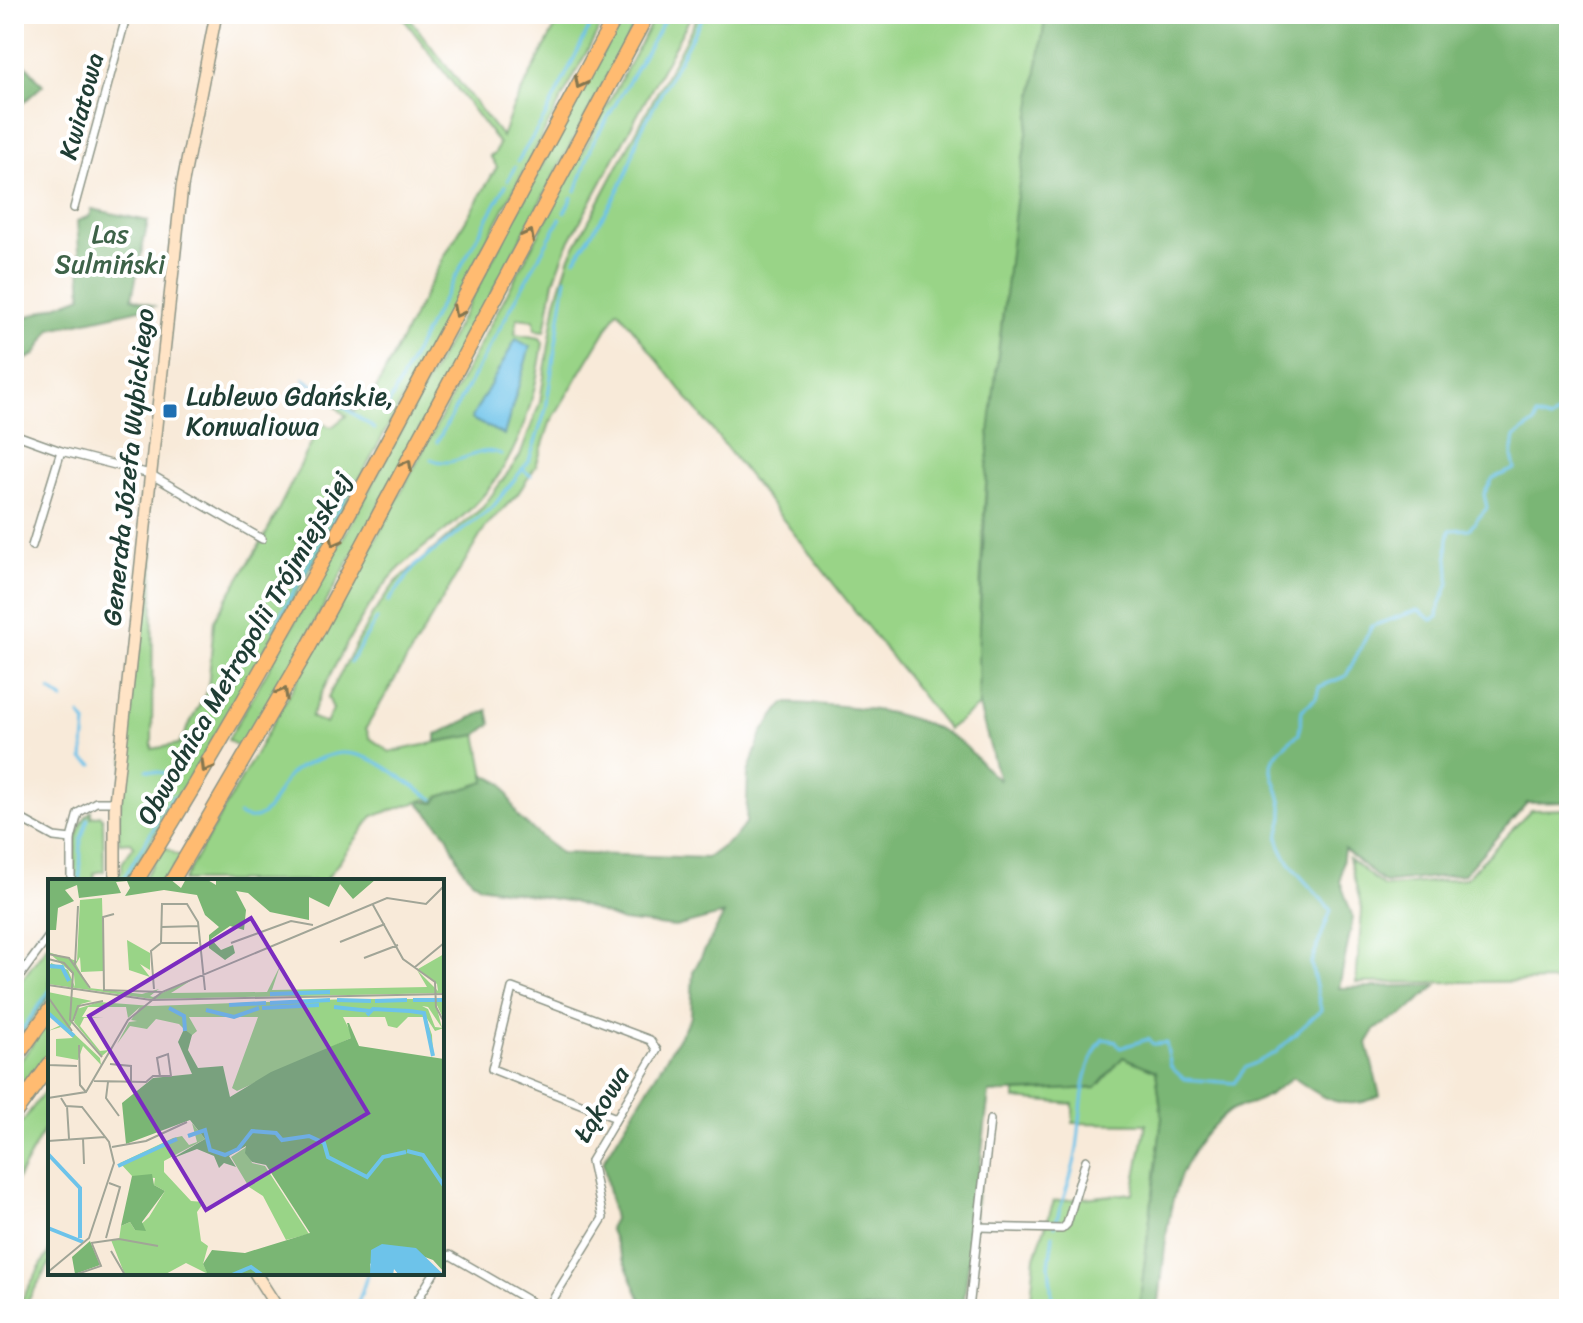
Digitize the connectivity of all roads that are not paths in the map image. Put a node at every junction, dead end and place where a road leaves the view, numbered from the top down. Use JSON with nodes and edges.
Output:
{"nodes":[{"id":1,"x":127,"y":14,"type":"edge"},
{"id":2,"x":216,"y":14,"type":"edge"},
{"id":3,"x":617,"y":14,"type":"edge"},
{"id":4,"x":647,"y":14,"type":"edge"},
{"id":5,"x":74,"y":208,"type":"dead end"},
{"id":6,"x":14,"y":434,"type":"edge"},
{"id":7,"x":61,"y":451,"type":"junction"},
{"id":8,"x":150,"y":474,"type":"junction"},
{"id":9,"x":262,"y":539,"type":"dead end"},
{"id":10,"x":32,"y":546,"type":"dead end"},
{"id":11,"x":115,"y":802,"type":"junction"},
{"id":12,"x":14,"y":815,"type":"edge"},
{"id":13,"x":71,"y":839,"type":"junction"},
{"id":14,"x":114,"y":876,"type":"edge"},
{"id":15,"x":71,"y":879,"type":"edge"},
{"id":16,"x":137,"y":879,"type":"edge"},
{"id":17,"x":173,"y":879,"type":"edge"},
{"id":18,"x":48,"y":938,"type":"edge"},
{"id":19,"x":14,"y":984,"type":"edge"},
{"id":20,"x":48,"y":1013,"type":"edge"},
{"id":21,"x":14,"y":1060,"type":"edge"},
{"id":22,"x":48,"y":1067,"type":"edge"},
{"id":23,"x":14,"y":1114,"type":"edge"},
{"id":24,"x":616,"y":1118,"type":"junction"},
{"id":25,"x":990,"y":1120,"type":"dead end"},
{"id":26,"x":1086,"y":1160,"type":"dead end"},
{"id":27,"x":978,"y":1227,"type":"junction"},
{"id":28,"x":444,"y":1259,"type":"edge"},
{"id":29,"x":256,"y":1275,"type":"edge"},
{"id":30,"x":433,"y":1275,"type":"edge"},
{"id":31,"x":278,"y":1309,"type":"edge"},
{"id":32,"x":412,"y":1309,"type":"edge"},
{"id":33,"x":545,"y":1309,"type":"edge"},
{"id":34,"x":969,"y":1309,"type":"edge"}],
"edges":[{"from":1,"to":5,"type":"street","name":"Kwiatowa"},
{"from":2,"to":8,"type":"main road","name":"Generała Józefa Wybickiego"},
{"from":3,"to":16,"type":"highway","name":"Obwodnica Metropolii Trójmiejskiej","one_way":true},
{"from":17,"to":4,"type":"highway","name":"Obwodnica Metropolii Trójmiejskiej","one_way":true},
{"from":6,"to":7,"type":"street"},
{"from":7,"to":8,"type":"street"},
{"from":7,"to":10,"type":"street"},
{"from":8,"to":9,"type":"street"},
{"from":8,"to":11,"type":"main road","name":"Generała Józefa Wybickiego"},
{"from":11,"to":13,"type":"street"},
{"from":11,"to":14,"type":"main road","name":"Generała Józefa Wybickiego"},
{"from":12,"to":13,"type":"street"},
{"from":13,"to":15,"type":"street"},
{"from":18,"to":19,"type":"street"},
{"from":20,"to":21,"type":"highway"},
{"from":22,"to":23,"type":"highway"},
{"from":24,"to":24,"type":"street","name":"Łąkowa"},
{"from":24,"to":33,"type":"street","name":"Łąkowa"},
{"from":25,"to":27,"type":"street"},
{"from":26,"to":27,"type":"street"},
{"from":27,"to":34,"type":"street"},
{"from":28,"to":33,"type":"street"},
{"from":29,"to":31,"type":"main road"},
{"from":30,"to":32,"type":"street"}]}
